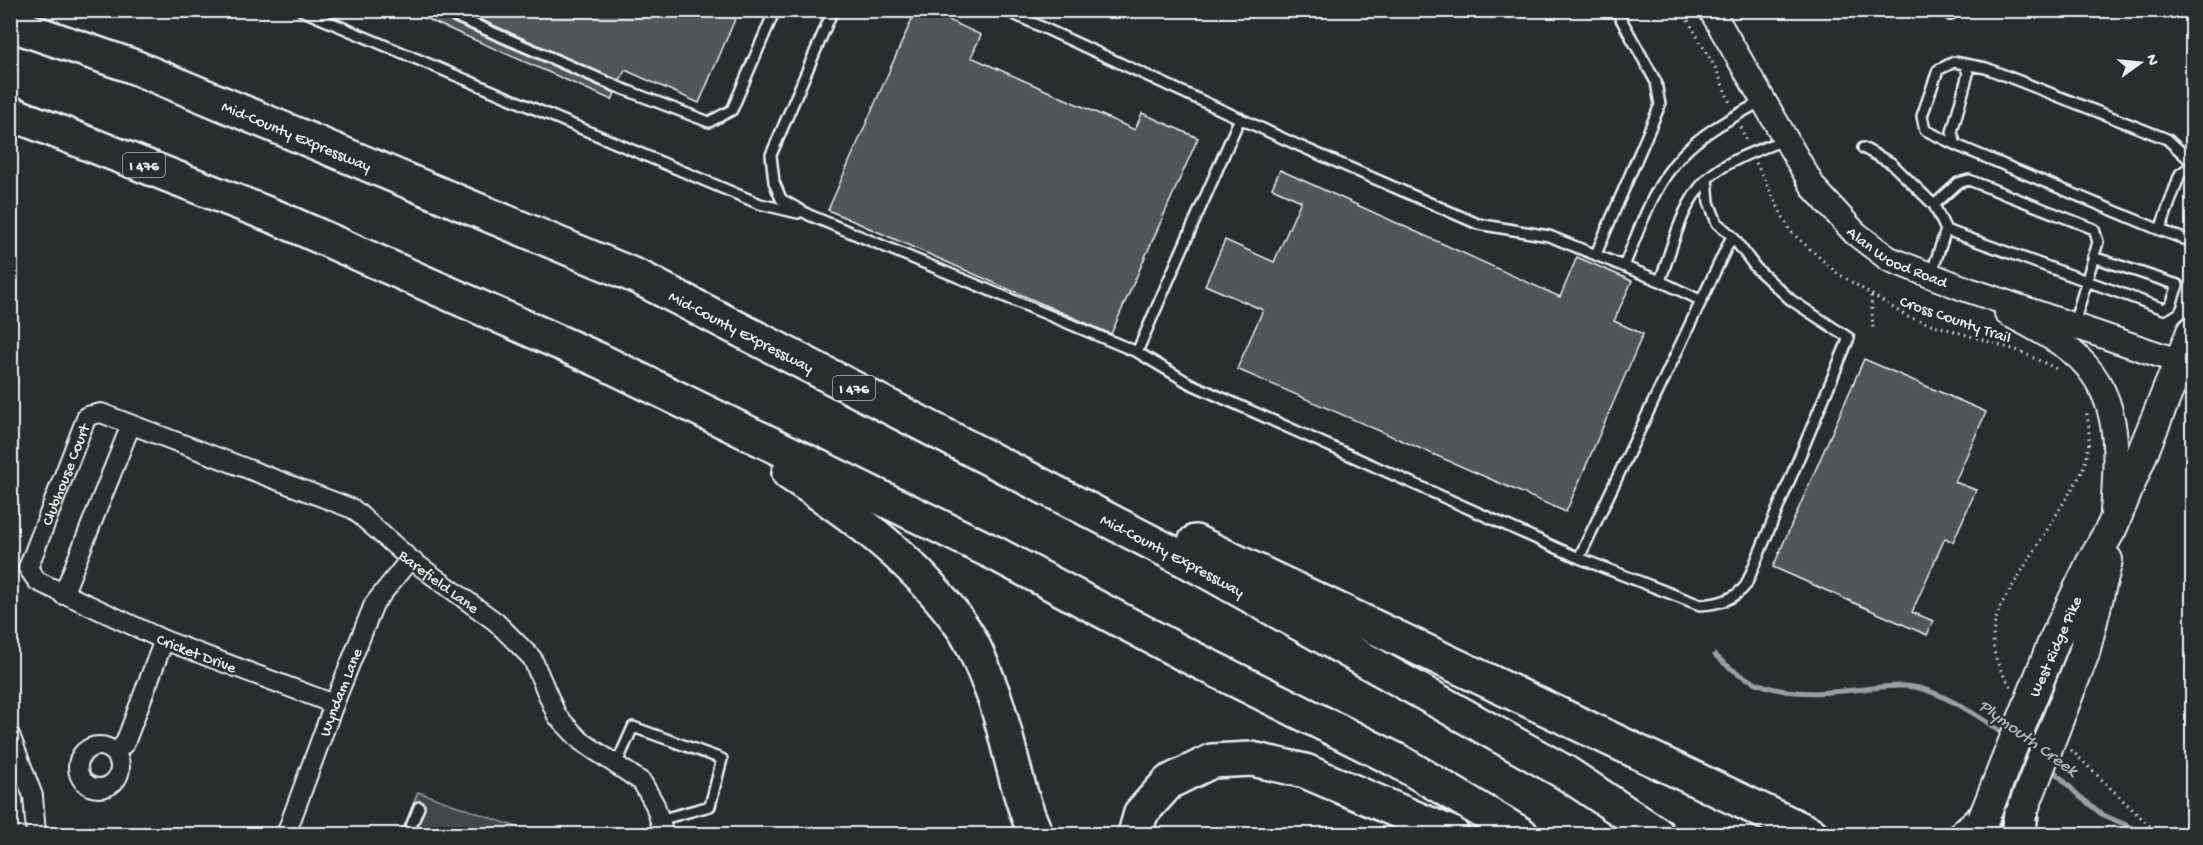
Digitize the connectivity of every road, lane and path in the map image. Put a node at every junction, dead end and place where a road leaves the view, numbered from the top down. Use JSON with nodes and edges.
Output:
{"nodes":[{"id":1,"x":301,"y":10,"type":"edge"},
{"id":2,"x":441,"y":10,"type":"edge"},
{"id":3,"x":775,"y":10,"type":"edge"},
{"id":4,"x":833,"y":10,"type":"edge"},
{"id":5,"x":1005,"y":10,"type":"edge"},
{"id":6,"x":1616,"y":10,"type":"edge"},
{"id":7,"x":1682,"y":10,"type":"edge"},
{"id":8,"x":1711,"y":10,"type":"edge"},
{"id":9,"x":10,"y":24,"type":"edge"},
{"id":10,"x":1965,"y":64,"type":"junction"},
{"id":11,"x":1763,"y":101,"type":"junction"},
{"id":12,"x":10,"y":112,"type":"edge"},
{"id":13,"x":1736,"y":116,"type":"junction"},
{"id":14,"x":1240,"y":118,"type":"junction"},
{"id":15,"x":1786,"y":139,"type":"junction"},
{"id":16,"x":1956,"y":145,"type":"junction"},
{"id":17,"x":1863,"y":148,"type":"dead end"},
{"id":18,"x":1751,"y":153,"type":"junction"},
{"id":19,"x":2193,"y":163,"type":"edge"},
{"id":20,"x":1707,"y":179,"type":"junction"},
{"id":21,"x":1934,"y":205,"type":"junction"},
{"id":22,"x":809,"y":215,"type":"junction"},
{"id":23,"x":1946,"y":230,"type":"junction"},
{"id":24,"x":2160,"y":230,"type":"junction"},
{"id":25,"x":1732,"y":236,"type":"junction"},
{"id":26,"x":2193,"y":242,"type":"edge"},
{"id":27,"x":1596,"y":254,"type":"junction"},
{"id":28,"x":2093,"y":257,"type":"junction"},
{"id":29,"x":1624,"y":266,"type":"junction"},
{"id":30,"x":1930,"y":275,"type":"junction"},
{"id":31,"x":640,"y":278,"type":"junction"},
{"id":32,"x":1660,"y":281,"type":"junction"},
{"id":33,"x":2087,"y":284,"type":"junction"},
{"id":34,"x":1963,"y":288,"type":"junction"},
{"id":35,"x":1871,"y":297,"type":"junction"},
{"id":36,"x":1700,"y":300,"type":"junction"},
{"id":37,"x":2074,"y":324,"type":"junction"},
{"id":38,"x":1873,"y":330,"type":"dead end"},
{"id":39,"x":2190,"y":351,"type":"edge"},
{"id":40,"x":1137,"y":352,"type":"junction"},
{"id":41,"x":599,"y":360,"type":"junction"},
{"id":42,"x":2064,"y":373,"type":"dead end"},
{"id":43,"x":2085,"y":405,"type":"dead end"},
{"id":44,"x":130,"y":427,"type":"junction"},
{"id":45,"x":2112,"y":527,"type":"junction"},
{"id":46,"x":410,"y":558,"type":"junction"},
{"id":47,"x":1579,"y":558,"type":"junction"},
{"id":48,"x":63,"y":595,"type":"junction"},
{"id":49,"x":164,"y":640,"type":"junction"},
{"id":50,"x":1995,"y":657,"type":"dead end"},
{"id":51,"x":334,"y":704,"type":"junction"},
{"id":52,"x":10,"y":735,"type":"edge"},
{"id":53,"x":115,"y":753,"type":"dead end"},
{"id":54,"x":616,"y":765,"type":"junction"},
{"id":55,"x":419,"y":807,"type":"dead end"},
{"id":56,"x":2143,"y":821,"type":"dead end"},
{"id":57,"x":662,"y":827,"type":"edge"},
{"id":58,"x":2017,"y":828,"type":"edge"},
{"id":59,"x":1976,"y":829,"type":"edge"},
{"id":60,"x":36,"y":834,"type":"edge"},
{"id":61,"x":286,"y":834,"type":"edge"},
{"id":62,"x":408,"y":834,"type":"edge"},
{"id":63,"x":1036,"y":834,"type":"edge"},
{"id":64,"x":1135,"y":834,"type":"edge"},
{"id":65,"x":1452,"y":834,"type":"edge"},
{"id":66,"x":1521,"y":834,"type":"edge"},
{"id":67,"x":1657,"y":834,"type":"edge"},
{"id":68,"x":1811,"y":834,"type":"edge"},
{"id":69,"x":2157,"y":834,"type":"edge"}],
"edges":[{"from":1,"to":22,"type":"lane"},
{"from":2,"to":3,"type":"lane"},
{"from":4,"to":22,"type":"lane"},
{"from":5,"to":14,"type":"lane"},
{"from":6,"to":27,"type":"lane"},
{"from":7,"to":13,"type":"path","name":"Cross County Trail"},
{"from":8,"to":11,"type":"street","name":"Alan Wood Road"},
{"from":9,"to":31,"type":"highway","name":"Mid-County Expressway","number":"I 476"},
{"from":10,"to":16,"type":"lane"},
{"from":10,"to":16,"type":"lane"},
{"from":10,"to":19,"type":"lane"},
{"from":11,"to":13,"type":"lane"},
{"from":11,"to":15,"type":"street","name":"Alan Wood Road"},
{"from":12,"to":41,"type":"highway","number":"I 476"},
{"from":13,"to":18,"type":"path","name":"Cross County Trail"},
{"from":13,"to":29,"type":"lane"},
{"from":14,"to":27,"type":"lane"},
{"from":14,"to":40,"type":"lane"},
{"from":15,"to":18,"type":"lane"},
{"from":15,"to":30,"type":"street","name":"Alan Wood Road"},
{"from":16,"to":24,"type":"lane"},
{"from":17,"to":21,"type":"lane"},
{"from":18,"to":20,"type":"lane"},
{"from":18,"to":35,"type":"path","name":"Cross County Trail"},
{"from":19,"to":24,"type":"lane"},
{"from":20,"to":25,"type":"lane"},
{"from":20,"to":32,"type":"lane"},
{"from":21,"to":23,"type":"lane"},
{"from":21,"to":28,"type":"lane"},
{"from":22,"to":40,"type":"lane"},
{"from":23,"to":30,"type":"lane"},
{"from":23,"to":33,"type":"lane"},
{"from":24,"to":26,"type":"lane"},
{"from":25,"to":36,"type":"lane"},
{"from":25,"to":47,"type":"lane"},
{"from":27,"to":29,"type":"lane"},
{"from":28,"to":33,"type":"lane"},
{"from":28,"to":33,"type":"lane"},
{"from":29,"to":32,"type":"lane"},
{"from":30,"to":34,"type":"street","name":"Alan Wood Road"},
{"from":31,"to":67,"type":"highway","name":"Mid-County Expressway","number":"I 476"},
{"from":31,"to":68,"type":"highway"},
{"from":32,"to":36,"type":"lane"},
{"from":33,"to":37,"type":"lane"},
{"from":34,"to":37,"type":"street","name":"Alan Wood Road"},
{"from":34,"to":45,"type":"street"},
{"from":35,"to":38,"type":"path"},
{"from":35,"to":42,"type":"path","name":"Cross County Trail"},
{"from":36,"to":47,"type":"lane"},
{"from":37,"to":39,"type":"street","name":"Alan Wood Road"},
{"from":39,"to":45,"type":"main road","name":"West Ridge Pike"},
{"from":40,"to":47,"type":"lane"},
{"from":41,"to":63,"type":"highway"},
{"from":41,"to":66,"type":"highway","number":"I 476"},
{"from":43,"to":50,"type":"path"},
{"from":44,"to":46,"type":"street","name":"Barefield Lane"},
{"from":44,"to":48,"type":"street"},
{"from":44,"to":48,"type":"street","name":"Clubhouse Court"},
{"from":45,"to":58,"type":"main road","name":"West Ridge Pike","bridge":true},
{"from":45,"to":59,"type":"main road","name":"West Ridge Pike","bridge":true},
{"from":46,"to":51,"type":"street","name":"Wyndam Lane"},
{"from":46,"to":54,"type":"street","name":"Barefield Lane"},
{"from":48,"to":49,"type":"street","name":"Cricket Drive"},
{"from":49,"to":51,"type":"street","name":"Cricket Drive"},
{"from":49,"to":53,"type":"street"},
{"from":51,"to":61,"type":"street","name":"Wyndam Lane"},
{"from":52,"to":60,"type":"street"},
{"from":54,"to":57,"type":"street","name":"Barefield Lane"},
{"from":54,"to":57,"type":"lane"},
{"from":55,"to":62,"type":"lane"},
{"from":56,"to":69,"type":"path"},
{"from":64,"to":65,"type":"highway"}]}
